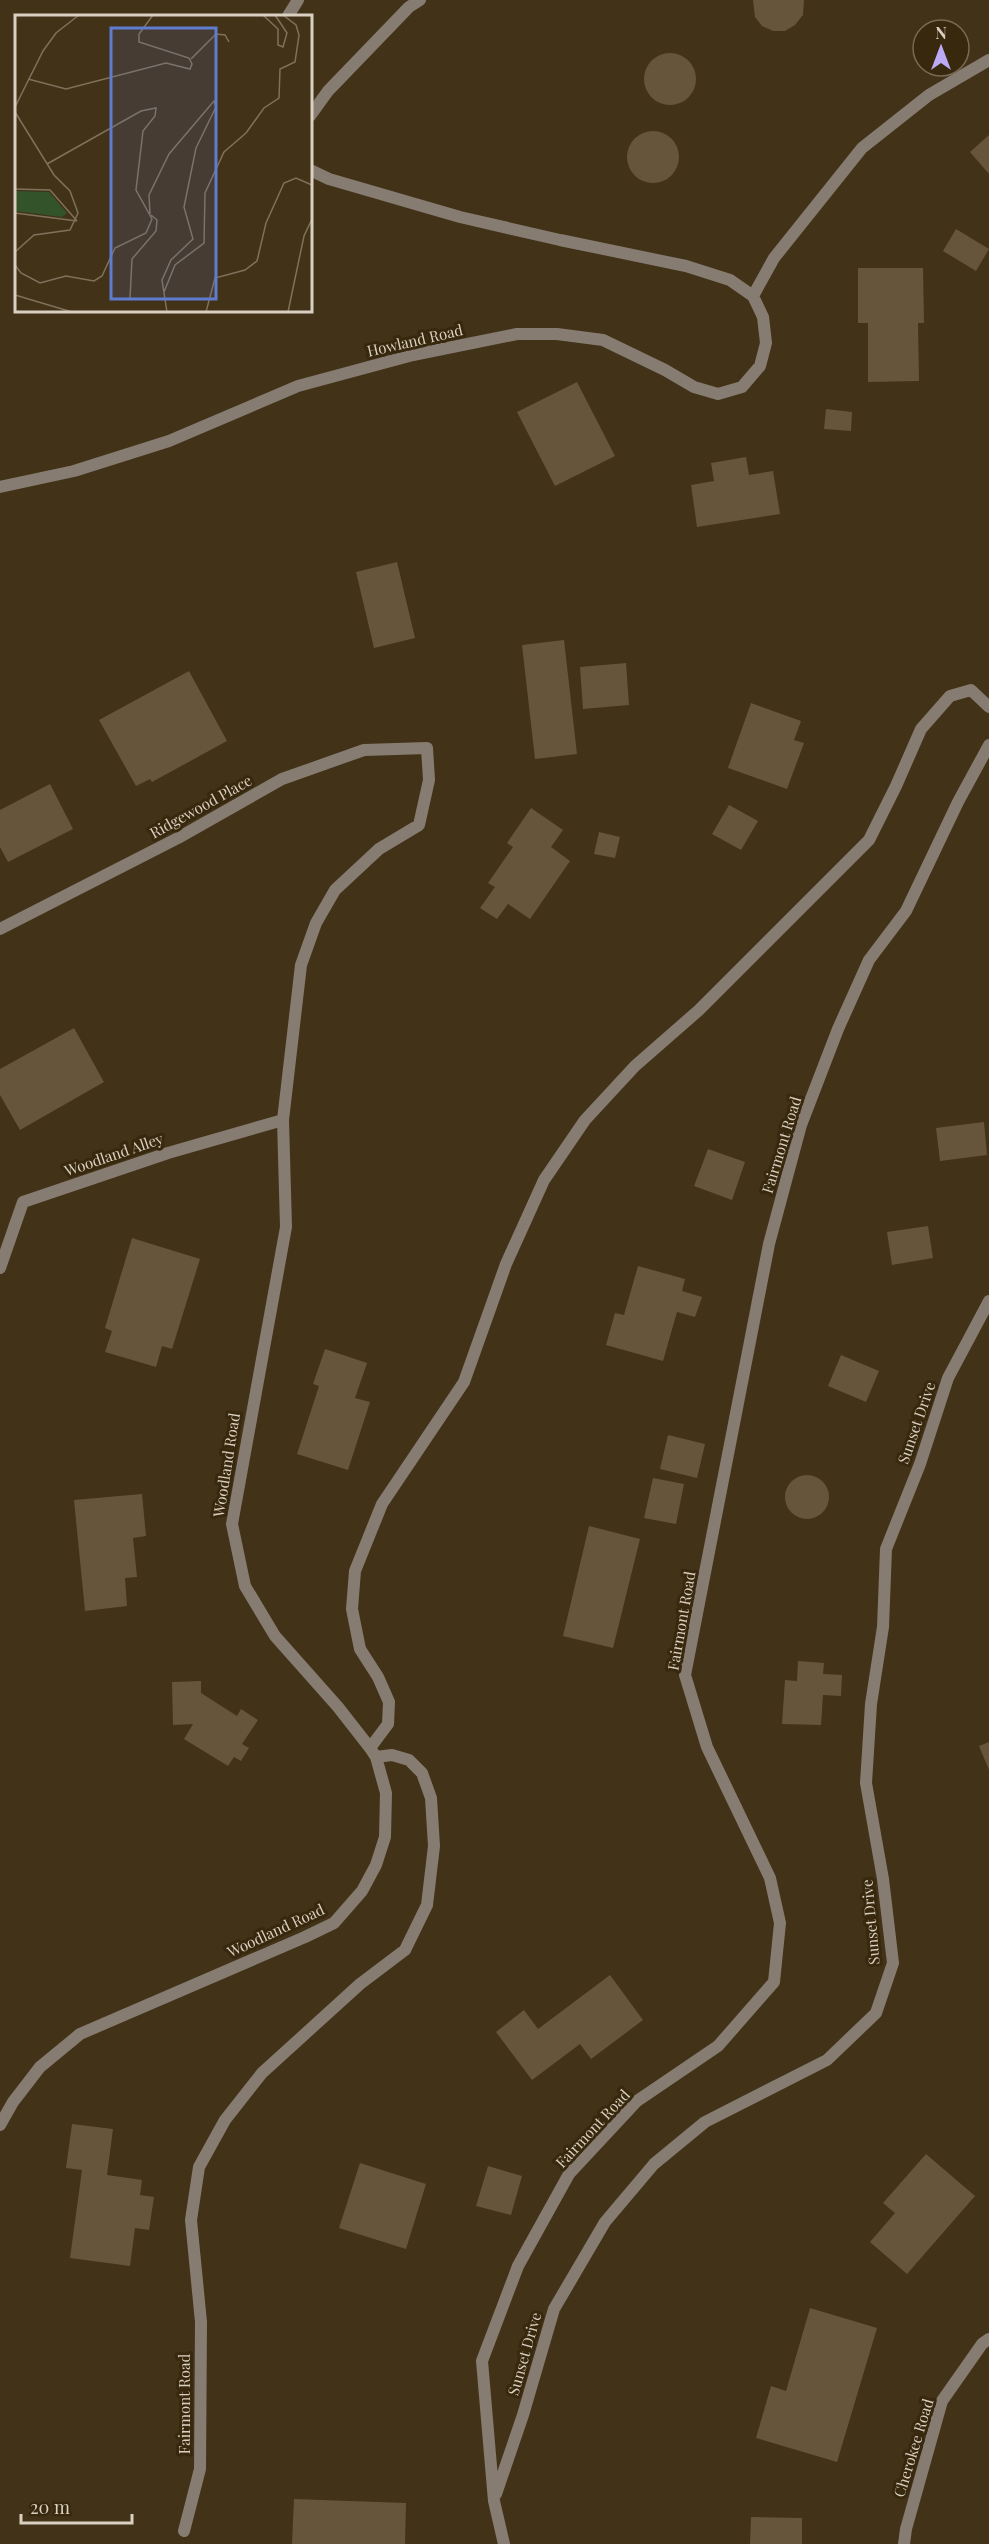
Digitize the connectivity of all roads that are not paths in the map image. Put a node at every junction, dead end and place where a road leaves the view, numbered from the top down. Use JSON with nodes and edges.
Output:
{"nodes":[{"id":1,"x":298,"y":0,"type":"edge"},
{"id":2,"x":420,"y":0,"type":"edge"},
{"id":3,"x":289,"y":15,"type":"edge"},
{"id":4,"x":989,"y":60,"type":"edge"},
{"id":5,"x":312,"y":113,"type":"edge"},
{"id":6,"x":312,"y":171,"type":"edge"},
{"id":7,"x":753,"y":296,"type":"junction"},
{"id":8,"x":0,"y":487,"type":"edge"},
{"id":9,"x":989,"y":706,"type":"edge"},
{"id":10,"x":989,"y":745,"type":"edge"},
{"id":11,"x":427,"y":748,"type":"joint"},
{"id":12,"x":0,"y":929,"type":"edge"},
{"id":13,"x":283,"y":1120,"type":"junction"},
{"id":14,"x":0,"y":1268,"type":"edge"},
{"id":15,"x":989,"y":1300,"type":"edge"},
{"id":16,"x":373,"y":1752,"type":"junction"},
{"id":17,"x":0,"y":2125,"type":"edge"},
{"id":18,"x":989,"y":2340,"type":"edge"},
{"id":19,"x":494,"y":2501,"type":"junction"},
{"id":20,"x":184,"y":2531,"type":"dead end"},
{"id":21,"x":504,"y":2544,"type":"edge"},
{"id":22,"x":904,"y":2544,"type":"edge"}],
"edges":[{"from":1,"to":3,"type":"street"},
{"from":2,"to":5,"type":"street"},
{"from":4,"to":7,"type":"street"},
{"from":6,"to":7,"type":"street"},
{"from":7,"to":8,"type":"street","name":"Howland Road"},
{"from":9,"to":16,"type":"street"},
{"from":10,"to":19,"type":"street","name":"Fairmont Road"},
{"from":11,"to":12,"type":"street","name":"Ridgewood Place"},
{"from":11,"to":13,"type":"street","name":"Woodland Road"},
{"from":13,"to":14,"type":"street","name":"Woodland Alley"},
{"from":13,"to":16,"type":"street","name":"Woodland Road"},
{"from":15,"to":19,"type":"street","name":"Sunset Drive"},
{"from":16,"to":17,"type":"street","name":"Woodland Road"},
{"from":16,"to":20,"type":"street","name":"Fairmont Road"},
{"from":18,"to":22,"type":"street","name":"Cherokee Road"},
{"from":19,"to":21,"type":"street"}]}
